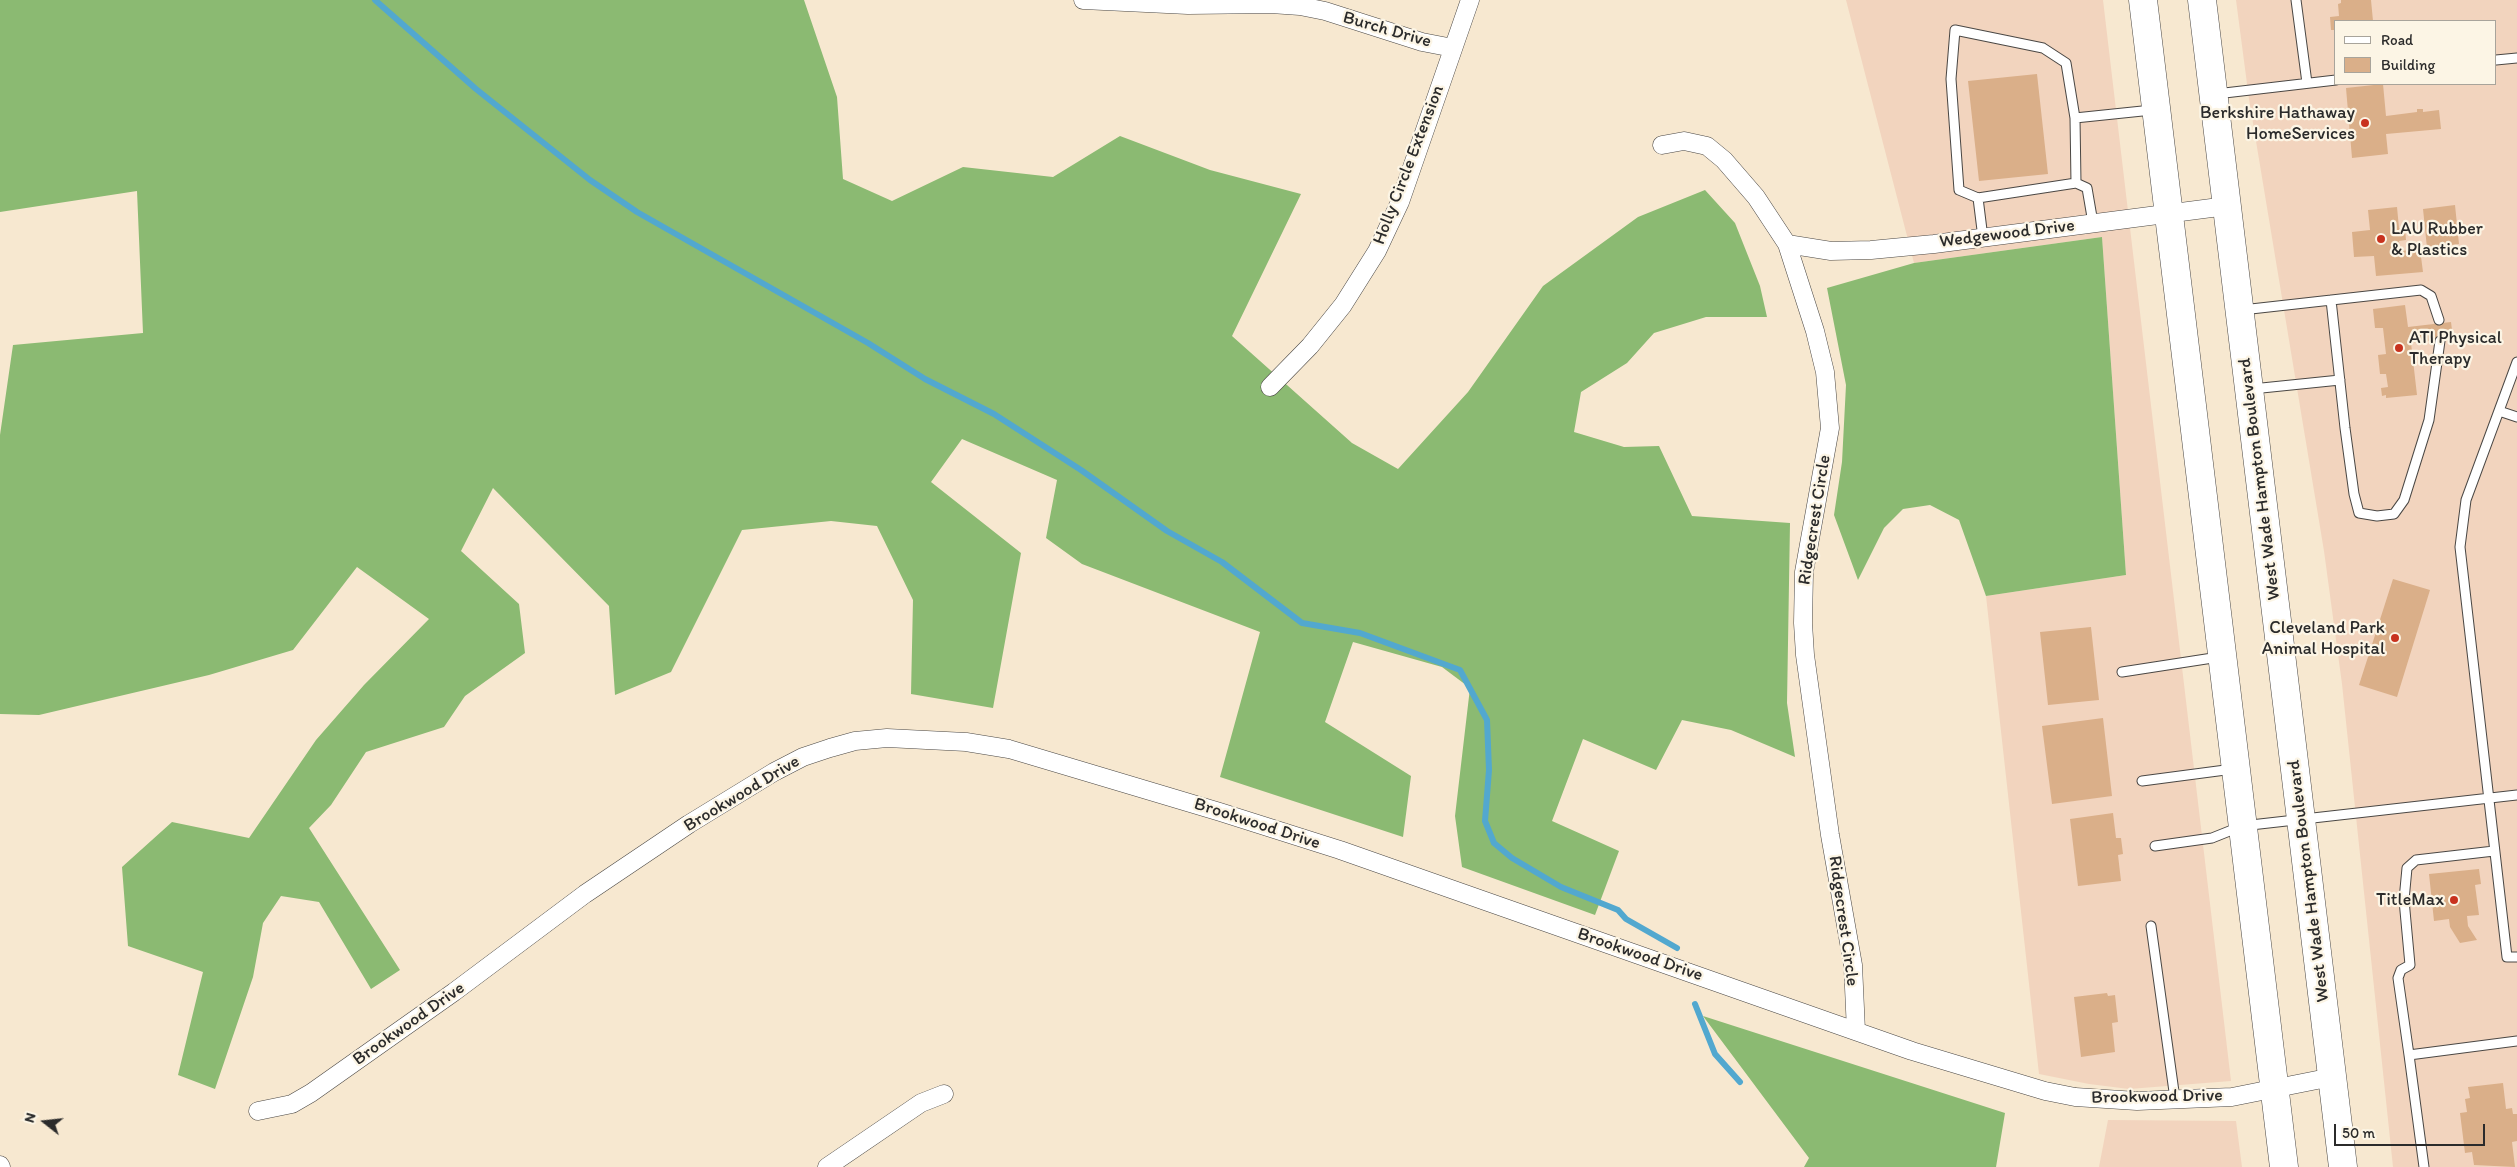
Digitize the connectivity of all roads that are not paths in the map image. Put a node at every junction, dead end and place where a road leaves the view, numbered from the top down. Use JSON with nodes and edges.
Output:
{"nodes":[{"id":1,"x":1083,"y":0,"type":"edge"},
{"id":2,"x":1470,"y":0,"type":"edge"},
{"id":3,"x":2143,"y":0,"type":"edge"},
{"id":4,"x":2202,"y":0,"type":"edge"},
{"id":5,"x":2296,"y":0,"type":"edge"},
{"id":6,"x":1453,"y":48,"type":"junction"},
{"id":7,"x":2517,"y":58,"type":"edge"},
{"id":8,"x":2497,"y":60,"type":"edge"},
{"id":9,"x":2334,"y":80,"type":"edge"},
{"id":10,"x":2307,"y":83,"type":"junction"},
{"id":11,"x":2213,"y":95,"type":"junction"},
{"id":12,"x":2156,"y":109,"type":"junction"},
{"id":13,"x":2075,"y":118,"type":"junction"},
{"id":14,"x":1662,"y":145,"type":"dead end"},
{"id":15,"x":2076,"y":183,"type":"junction"},
{"id":16,"x":1978,"y":198,"type":"junction"},
{"id":17,"x":2227,"y":206,"type":"junction"},
{"id":18,"x":2168,"y":214,"type":"junction"},
{"id":19,"x":2093,"y":223,"type":"junction"},
{"id":20,"x":1983,"y":238,"type":"junction"},
{"id":21,"x":1787,"y":244,"type":"junction"},
{"id":22,"x":2331,"y":300,"type":"junction"},
{"id":23,"x":2239,"y":310,"type":"junction"},
{"id":24,"x":2439,"y":320,"type":"dead end"},
{"id":25,"x":2440,"y":340,"type":"dead end"},
{"id":26,"x":2517,"y":362,"type":"edge"},
{"id":27,"x":2340,"y":380,"type":"junction"},
{"id":28,"x":1270,"y":388,"type":"dead end"},
{"id":29,"x":2249,"y":389,"type":"junction"},
{"id":30,"x":2499,"y":411,"type":"junction"},
{"id":31,"x":2517,"y":417,"type":"edge"},
{"id":32,"x":2222,"y":657,"type":"junction"},
{"id":33,"x":2122,"y":672,"type":"dead end"},
{"id":34,"x":2235,"y":768,"type":"junction"},
{"id":35,"x":2142,"y":781,"type":"dead end"},
{"id":36,"x":2517,"y":795,"type":"edge"},
{"id":37,"x":2488,"y":798,"type":"junction"},
{"id":38,"x":2301,"y":819,"type":"junction"},
{"id":39,"x":2242,"y":826,"type":"junction"},
{"id":40,"x":2155,"y":846,"type":"dead end"},
{"id":41,"x":2494,"y":851,"type":"junction"},
{"id":42,"x":2151,"y":926,"type":"dead end"},
{"id":43,"x":2517,"y":957,"type":"edge"},
{"id":44,"x":1856,"y":1031,"type":"junction"},
{"id":45,"x":2517,"y":1041,"type":"edge"},
{"id":46,"x":2409,"y":1054,"type":"junction"},
{"id":47,"x":2332,"y":1077,"type":"junction"},
{"id":48,"x":2274,"y":1088,"type":"junction"},
{"id":49,"x":944,"y":1094,"type":"dead end"},
{"id":50,"x":2175,"y":1099,"type":"junction"},
{"id":51,"x":258,"y":1111,"type":"dead end"},
{"id":52,"x":834,"y":1165,"type":"edge"},
{"id":53,"x":2284,"y":1167,"type":"edge"},
{"id":54,"x":2343,"y":1167,"type":"edge"},
{"id":55,"x":2424,"y":1167,"type":"edge"}],
"edges":[{"from":1,"to":6,"type":"street","name":"Burch Drive"},
{"from":2,"to":6,"type":"street","name":"Holly Circle Extension"},
{"from":3,"to":12,"type":"main road"},
{"from":4,"to":11,"type":"main road","name":"West Wade Hampton Boulevard"},
{"from":5,"to":10,"type":"lane"},
{"from":6,"to":28,"type":"street","name":"Holly Circle Extension"},
{"from":7,"to":8,"type":"lane"},
{"from":9,"to":10,"type":"lane"},
{"from":10,"to":11,"type":"lane"},
{"from":11,"to":17,"type":"main road","name":"West Wade Hampton Boulevard"},
{"from":12,"to":13,"type":"lane"},
{"from":12,"to":18,"type":"main road"},
{"from":13,"to":15,"type":"lane"},
{"from":13,"to":16,"type":"lane"},
{"from":14,"to":21,"type":"street","name":"Ridgecrest Circle"},
{"from":15,"to":16,"type":"lane"},
{"from":15,"to":19,"type":"lane"},
{"from":16,"to":20,"type":"lane"},
{"from":17,"to":18,"type":"street","name":"Wedgewood Drive"},
{"from":17,"to":23,"type":"main road","name":"West Wade Hampton Boulevard"},
{"from":18,"to":19,"type":"street","name":"Wedgewood Drive"},
{"from":18,"to":32,"type":"main road"},
{"from":19,"to":20,"type":"street","name":"Wedgewood Drive"},
{"from":20,"to":21,"type":"street","name":"Wedgewood Drive"},
{"from":21,"to":44,"type":"street","name":"Ridgecrest Circle"},
{"from":22,"to":23,"type":"lane"},
{"from":22,"to":24,"type":"lane"},
{"from":22,"to":27,"type":"lane"},
{"from":23,"to":29,"type":"main road","name":"West Wade Hampton Boulevard"},
{"from":25,"to":27,"type":"lane"},
{"from":26,"to":30,"type":"lane"},
{"from":27,"to":29,"type":"lane"},
{"from":29,"to":38,"type":"main road","name":"West Wade Hampton Boulevard"},
{"from":30,"to":31,"type":"lane"},
{"from":30,"to":37,"type":"lane"},
{"from":32,"to":33,"type":"lane"},
{"from":32,"to":34,"type":"main road"},
{"from":34,"to":35,"type":"lane"},
{"from":34,"to":39,"type":"main road"},
{"from":36,"to":37,"type":"lane"},
{"from":37,"to":38,"type":"lane"},
{"from":37,"to":41,"type":"lane"},
{"from":38,"to":39,"type":"lane"},
{"from":38,"to":47,"type":"main road","name":"West Wade Hampton Boulevard"},
{"from":39,"to":40,"type":"lane"},
{"from":39,"to":48,"type":"main road"},
{"from":41,"to":43,"type":"lane"},
{"from":41,"to":46,"type":"lane"},
{"from":42,"to":50,"type":"lane"},
{"from":44,"to":50,"type":"street","name":"Brookwood Drive"},
{"from":44,"to":51,"type":"street","name":"Brookwood Drive"},
{"from":45,"to":46,"type":"lane"},
{"from":46,"to":55,"type":"lane"},
{"from":47,"to":48,"type":"street","name":"Brookwood Drive"},
{"from":47,"to":54,"type":"main road","name":"West Wade Hampton Boulevard"},
{"from":48,"to":50,"type":"street","name":"Brookwood Drive"},
{"from":48,"to":53,"type":"main road"},
{"from":49,"to":52,"type":"street"}]}
